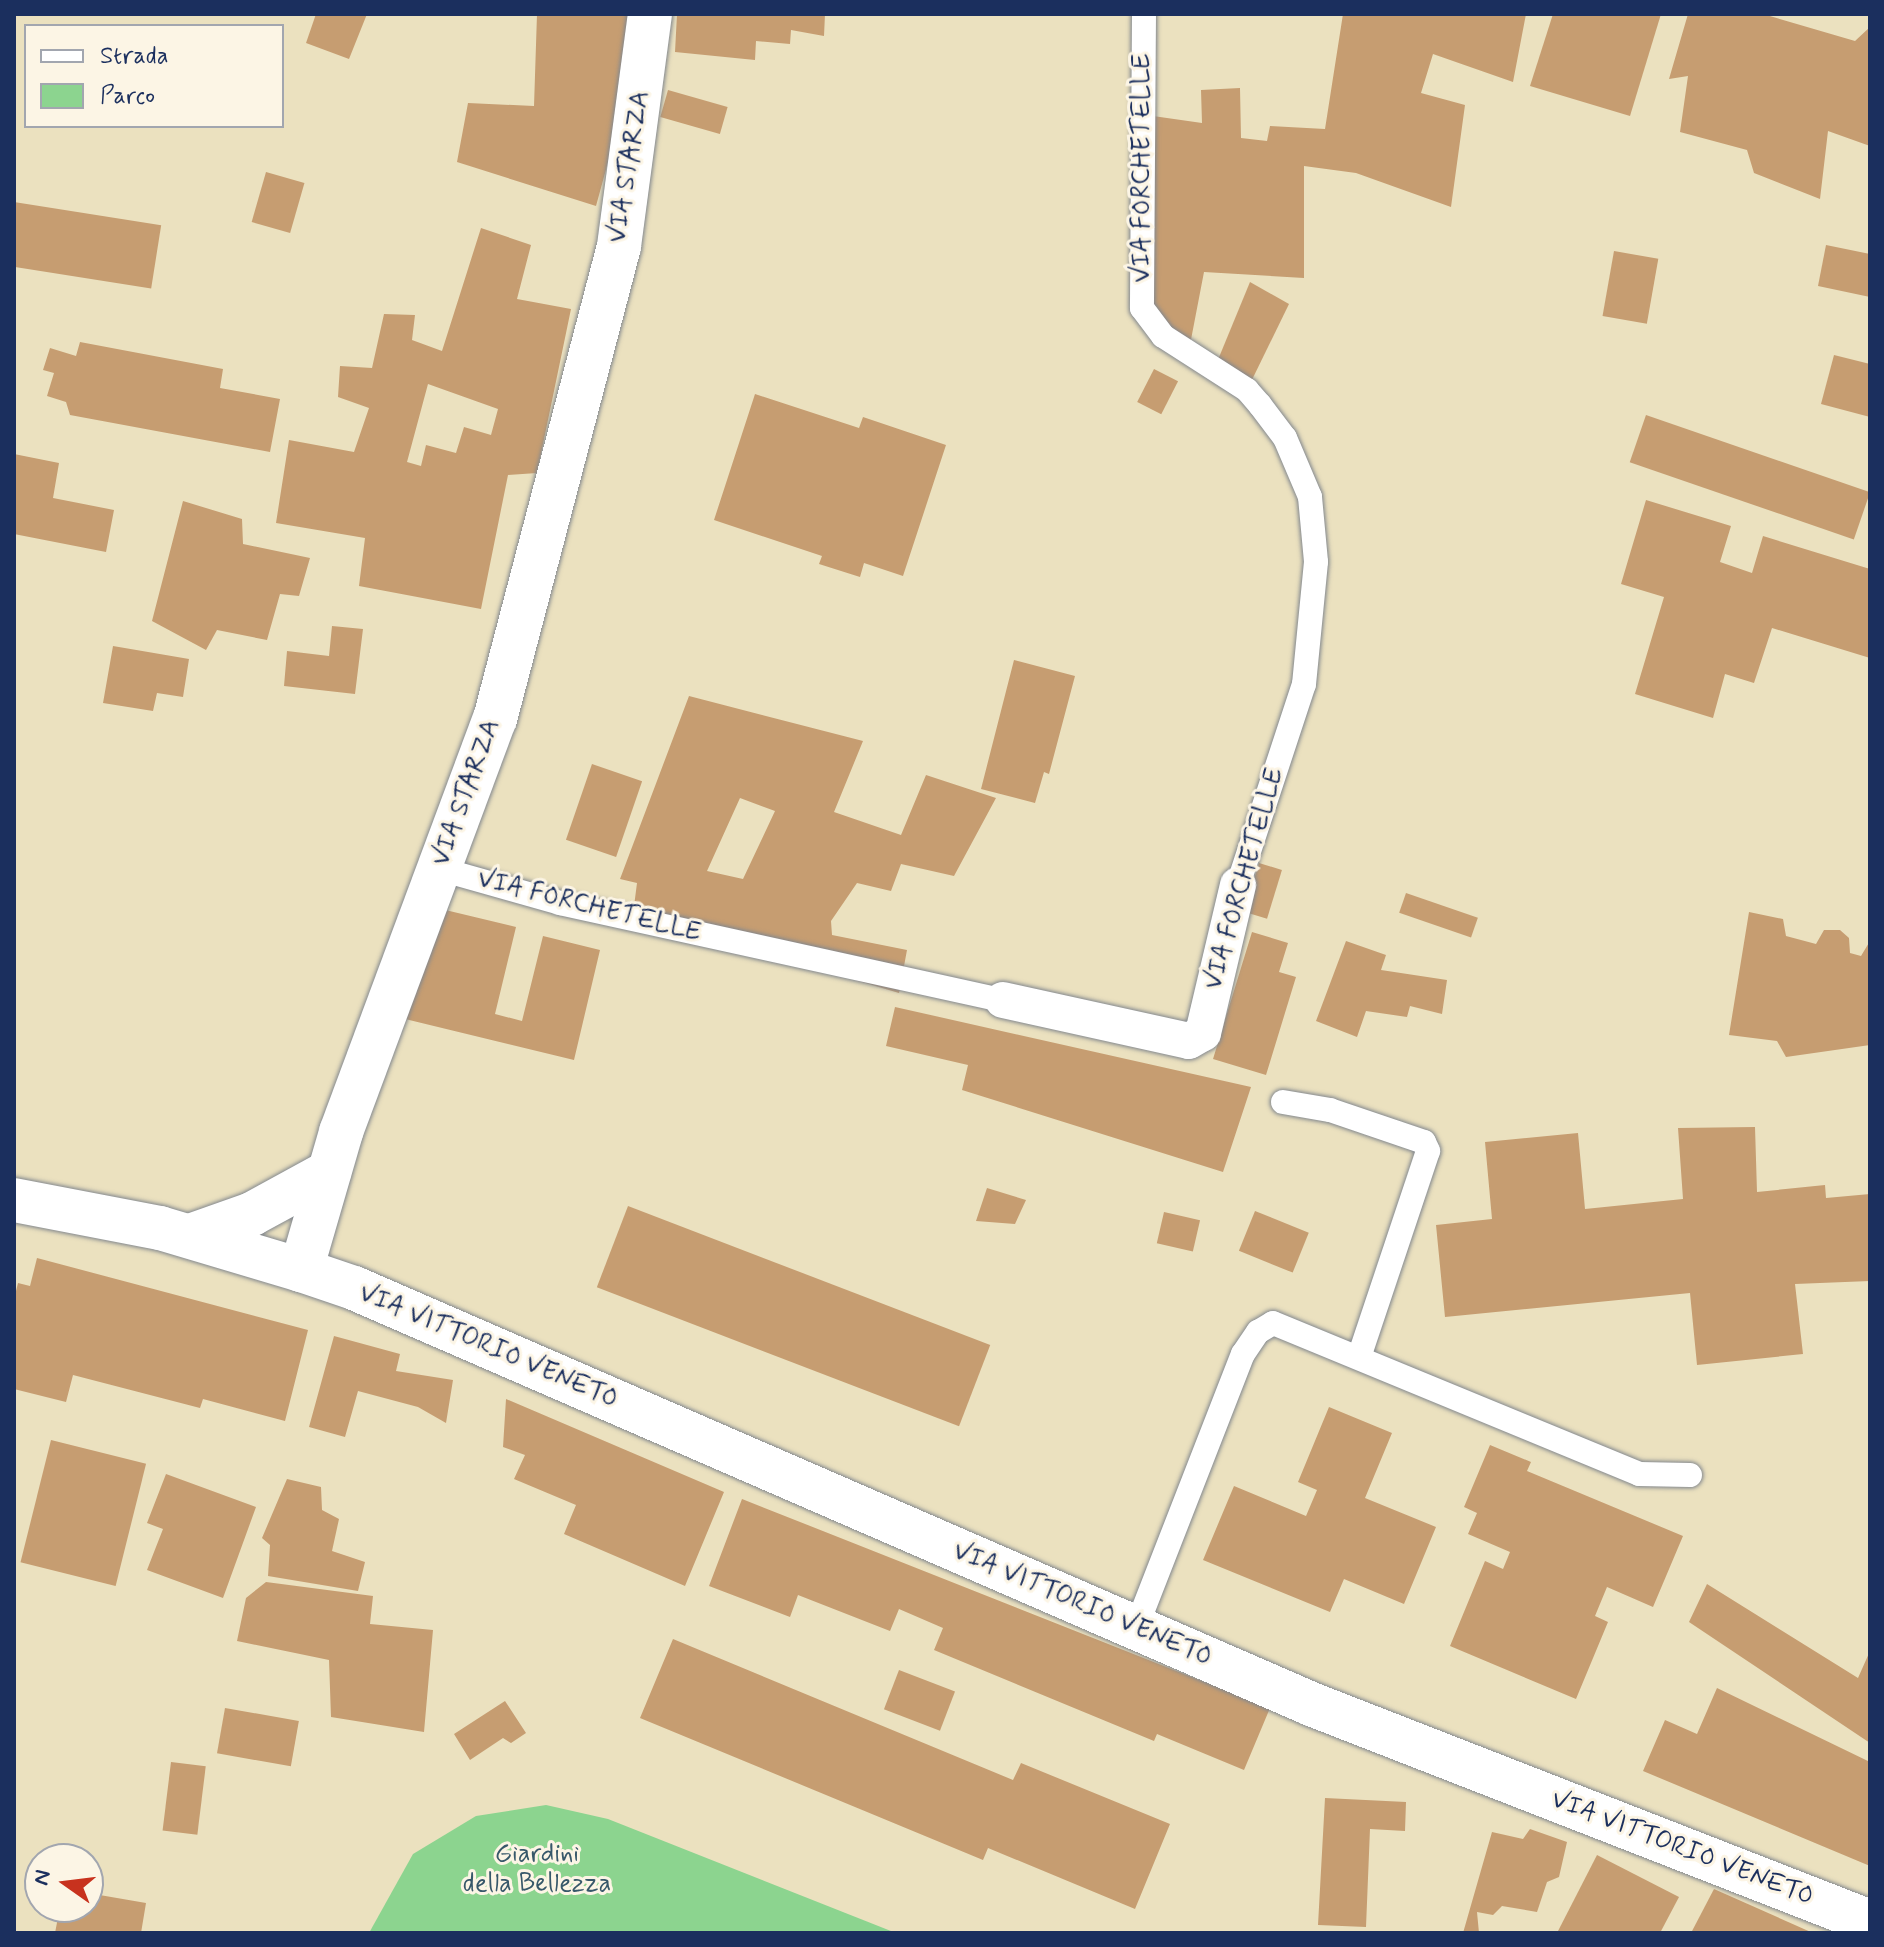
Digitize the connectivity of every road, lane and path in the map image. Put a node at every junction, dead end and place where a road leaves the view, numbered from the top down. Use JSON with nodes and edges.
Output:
{"nodes":[{"id":1,"x":650,"y":14,"type":"edge"},
{"id":2,"x":1144,"y":14,"type":"edge"},
{"id":3,"x":440,"y":869,"type":"junction"},
{"id":4,"x":1238,"y":885,"type":"joint"},
{"id":5,"x":1003,"y":1000,"type":"joint"},
{"id":6,"x":1283,"y":1102,"type":"dead end"},
{"id":7,"x":329,"y":1172,"type":"junction"},
{"id":8,"x":14,"y":1200,"type":"edge"},
{"id":9,"x":190,"y":1236,"type":"junction"},
{"id":10,"x":301,"y":1270,"type":"junction"},
{"id":11,"x":1359,"y":1357,"type":"junction"},
{"id":12,"x":1690,"y":1475,"type":"dead end"},
{"id":13,"x":1136,"y":1628,"type":"junction"},
{"id":14,"x":1870,"y":1922,"type":"edge"}],
"edges":[{"from":1,"to":3,"type":"street","name":"VIA STARZA"},
{"from":2,"to":4,"type":"lane","name":"VIA FORCHETELLE"},
{"from":3,"to":5,"type":"lane","name":"VIA FORCHETELLE"},
{"from":3,"to":7,"type":"street","name":"VIA STARZA"},
{"from":4,"to":5,"type":"street","name":"VIA FORCHETELLE"},
{"from":6,"to":11,"type":"lane"},
{"from":7,"to":9,"type":"street"},
{"from":7,"to":10,"type":"street","name":"VIA STARZA"},
{"from":8,"to":9,"type":"street"},
{"from":9,"to":10,"type":"street"},
{"from":10,"to":13,"type":"street","name":"VIA VITTORIO VENETO"},
{"from":11,"to":12,"type":"lane"},
{"from":11,"to":13,"type":"lane"},
{"from":13,"to":14,"type":"street","name":"VIA VITTORIO VENETO"}]}
